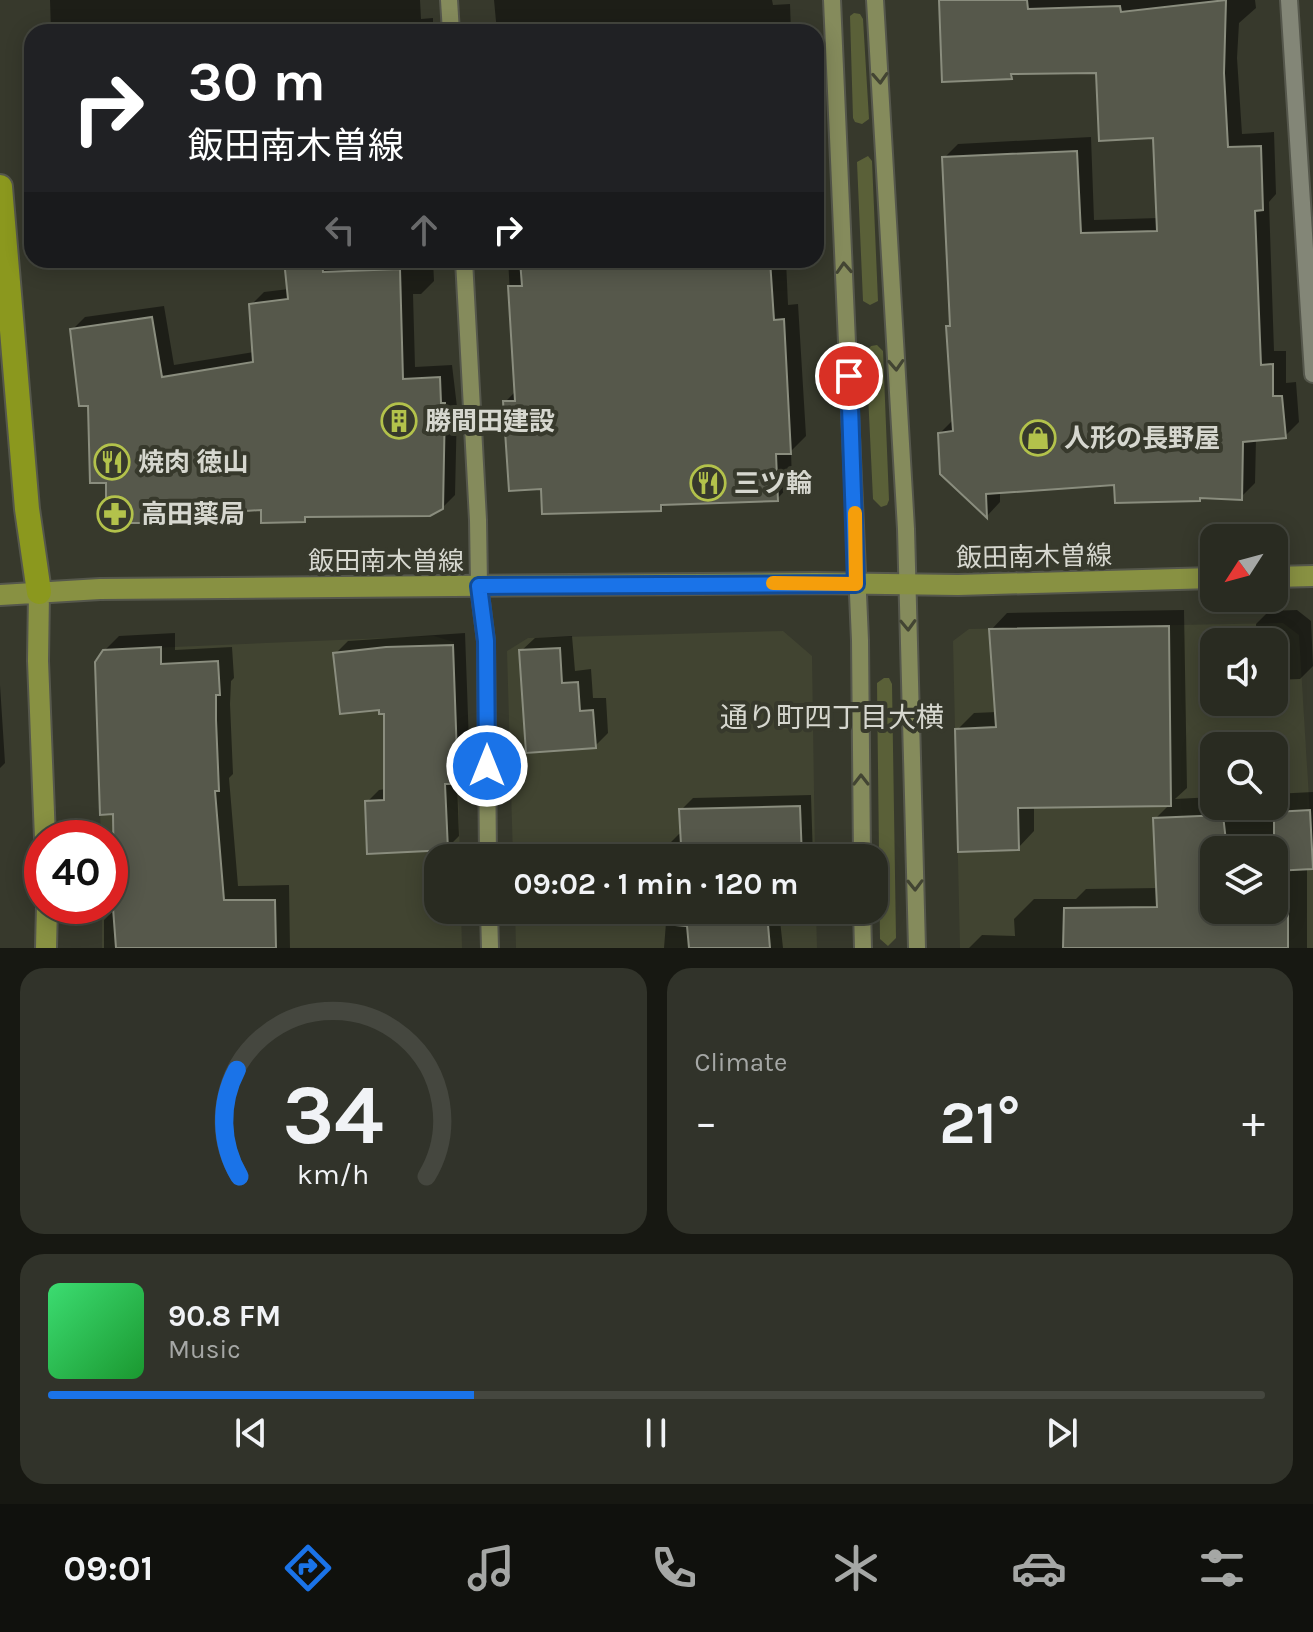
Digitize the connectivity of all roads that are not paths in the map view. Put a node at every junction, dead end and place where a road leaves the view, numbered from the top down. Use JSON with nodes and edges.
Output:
{"nodes":[{"id":1,"x":449,"y":0,"type":"edge"},
{"id":2,"x":832,"y":0,"type":"edge"},
{"id":3,"x":875,"y":0,"type":"edge"},
{"id":4,"x":1289,"y":0,"type":"edge"},
{"id":5,"x":450,"y":24,"type":"edge"},
{"id":6,"x":0,"y":187,"type":"edge"},
{"id":7,"x":464,"y":268,"type":"edge"},
{"id":8,"x":1313,"y":374,"type":"edge"},
{"id":9,"x":1313,"y":576,"type":"edge"},
{"id":10,"x":1288,"y":577,"type":"edge"},
{"id":11,"x":1200,"y":578,"type":"edge"},
{"id":12,"x":907,"y":583,"type":"junction"},
{"id":13,"x":856,"y":584,"type":"junction"},
{"id":14,"x":479,"y":586,"type":"junction"},
{"id":15,"x":39,"y":592,"type":"junction"},
{"id":16,"x":0,"y":595,"type":"edge"},
{"id":17,"x":44,"y":820,"type":"edge"},
{"id":18,"x":488,"y":844,"type":"edge"},
{"id":19,"x":862,"y":844,"type":"edge"},
{"id":20,"x":47,"y":924,"type":"edge"},
{"id":21,"x":489,"y":924,"type":"edge"},
{"id":22,"x":862,"y":924,"type":"edge"},
{"id":23,"x":46,"y":948,"type":"edge"},
{"id":24,"x":490,"y":948,"type":"edge"},
{"id":25,"x":863,"y":948,"type":"edge"},
{"id":26,"x":917,"y":948,"type":"edge"}],
"edges":[{"from":1,"to":5,"type":"street"},
{"from":13,"to":2,"type":"street","one_way":true},
{"from":3,"to":12,"type":"street","one_way":true},
{"from":4,"to":8,"type":"street"},
{"from":6,"to":15,"type":"highway"},
{"from":7,"to":14,"type":"street"},
{"from":9,"to":10,"type":"main road"},
{"from":11,"to":12,"type":"main road","name":"飯田南木曽線"},
{"from":12,"to":13,"type":"main road","name":"飯田南木曽線"},
{"from":12,"to":26,"type":"street","one_way":true},
{"from":13,"to":14,"type":"main road","name":"飯田南木曽線"},
{"from":19,"to":13,"type":"street","one_way":true},
{"from":14,"to":15,"type":"main road","name":"飯田南木曽線"},
{"from":14,"to":18,"type":"street"},
{"from":15,"to":16,"type":"main road","name":"飯田南木曽線"},
{"from":15,"to":17,"type":"main road"},
{"from":20,"to":23,"type":"main road"},
{"from":21,"to":24,"type":"street"},
{"from":22,"to":25,"type":"street"}]}
